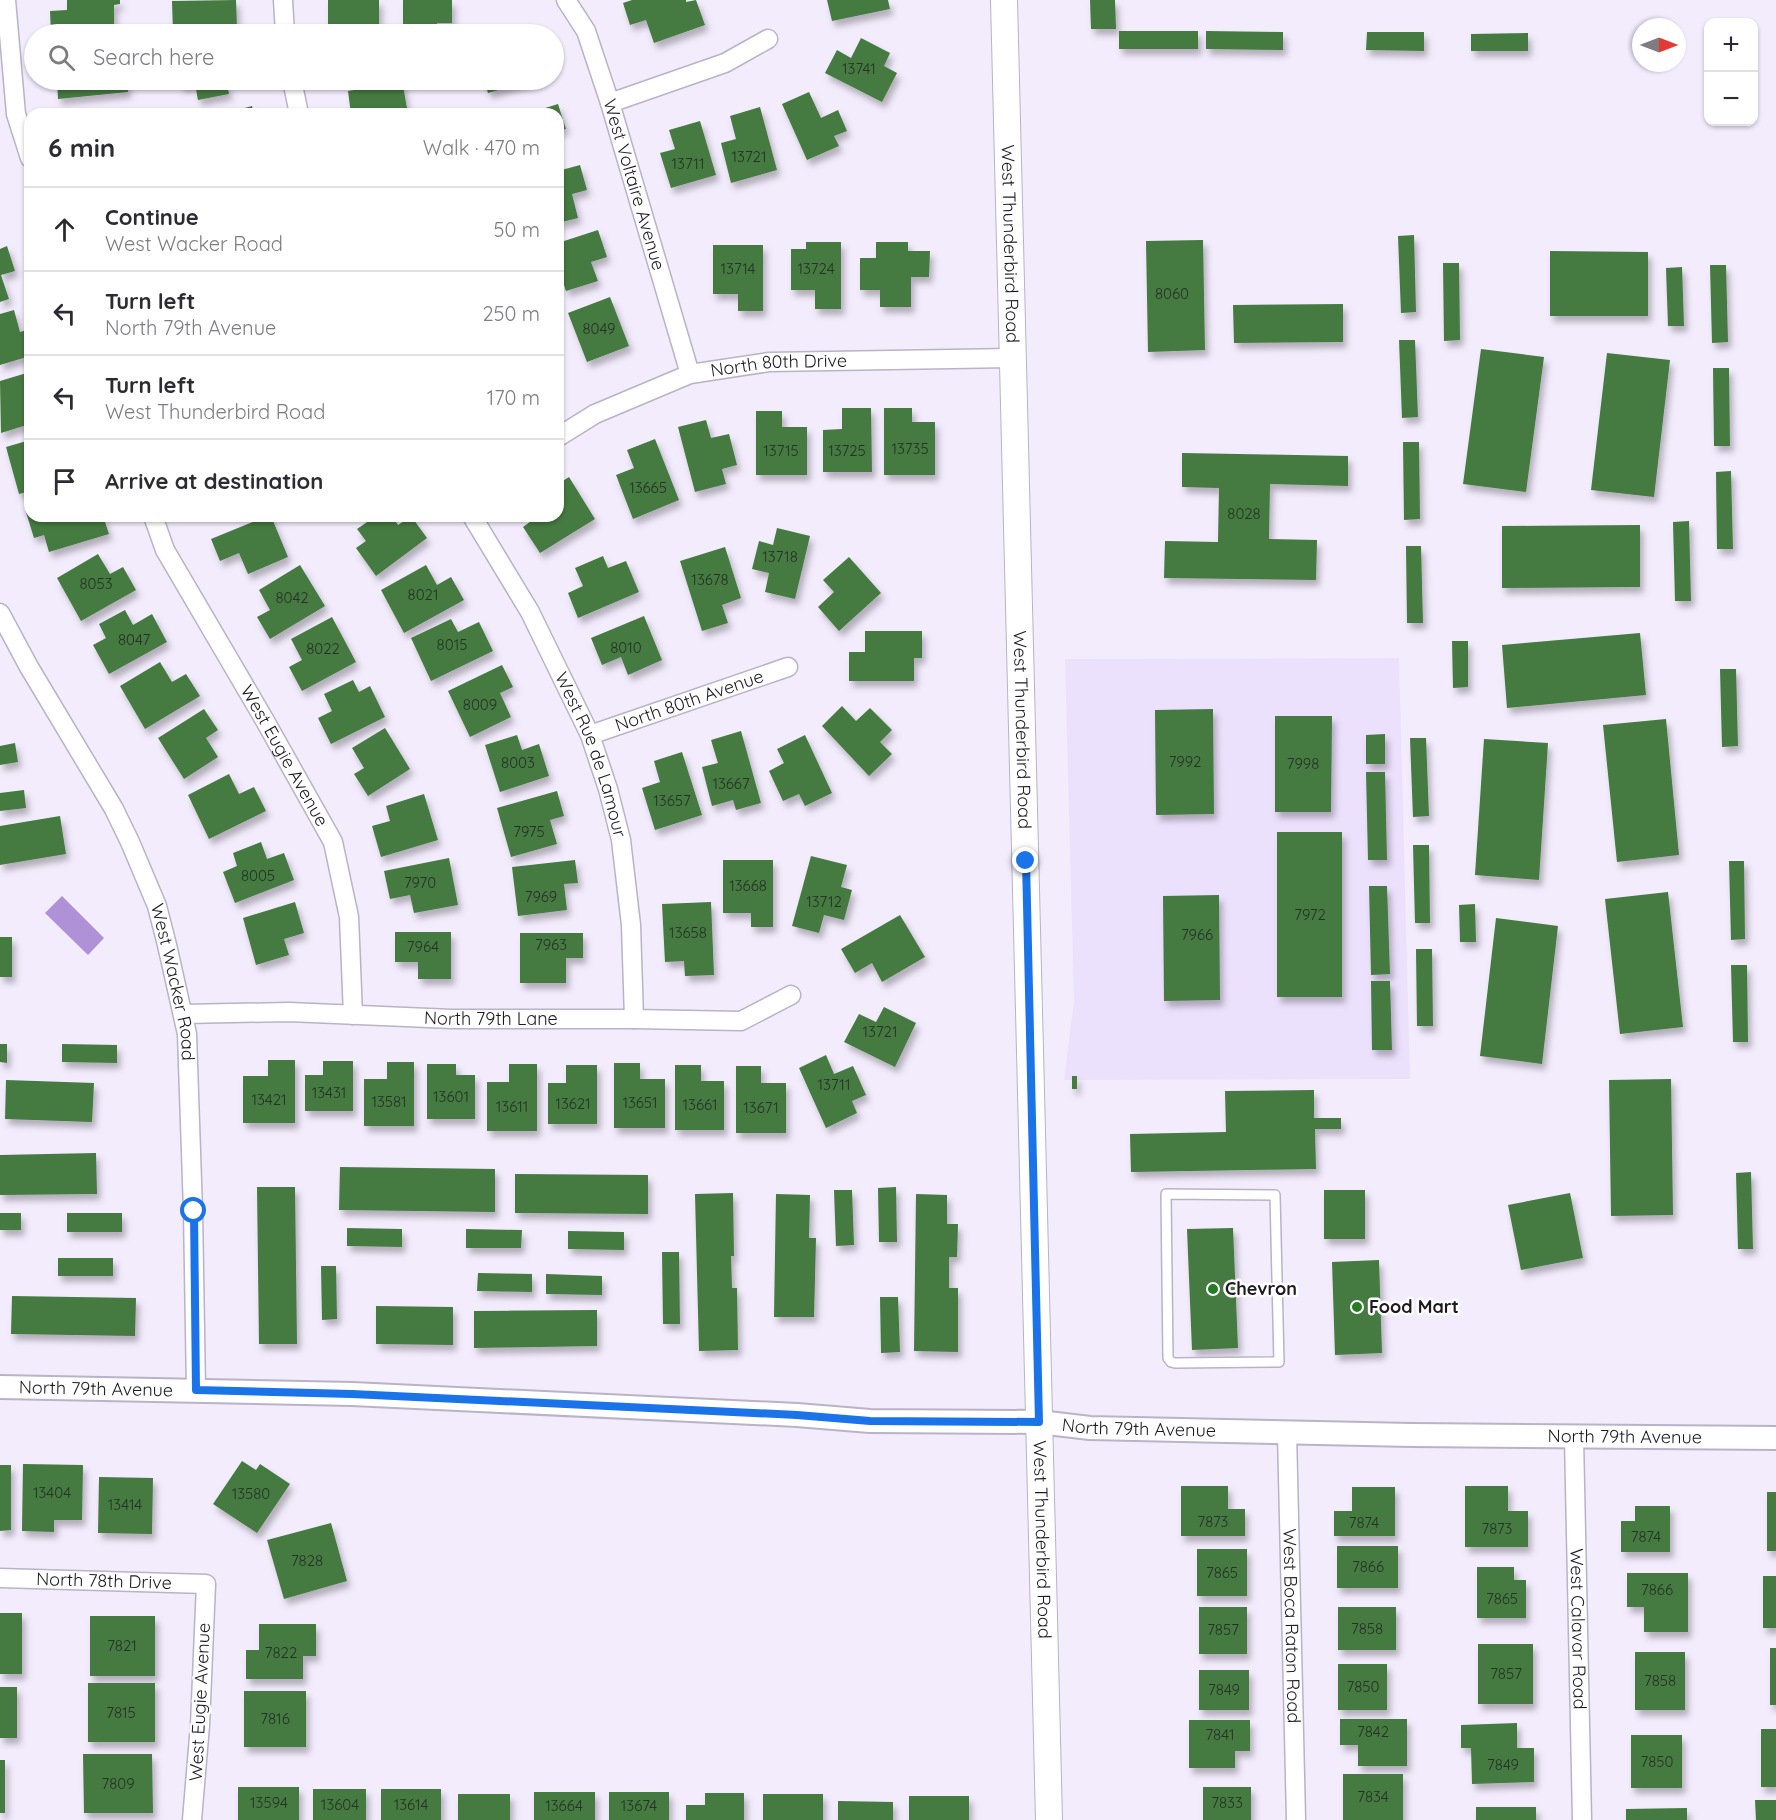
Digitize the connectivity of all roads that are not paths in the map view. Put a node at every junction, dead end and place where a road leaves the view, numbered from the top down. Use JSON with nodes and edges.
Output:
{"nodes":[{"id":1,"x":6,"y":0,"type":"edge"},
{"id":2,"x":283,"y":0,"type":"edge"},
{"id":3,"x":566,"y":0,"type":"edge"},
{"id":4,"x":1004,"y":0,"type":"edge"},
{"id":5,"x":284,"y":24,"type":"edge"},
{"id":6,"x":768,"y":39,"type":"dead end"},
{"id":7,"x":294,"y":90,"type":"edge"},
{"id":8,"x":610,"y":103,"type":"junction"},
{"id":9,"x":298,"y":108,"type":"edge"},
{"id":10,"x":24,"y":139,"type":"edge"},
{"id":11,"x":1012,"y":358,"type":"junction"},
{"id":12,"x":690,"y":374,"type":"junction"},
{"id":13,"x":564,"y":433,"type":"edge"},
{"id":14,"x":155,"y":522,"type":"edge"},
{"id":15,"x":476,"y":522,"type":"edge"},
{"id":16,"x":0,"y":613,"type":"edge"},
{"id":17,"x":788,"y":667,"type":"dead end"},
{"id":18,"x":590,"y":735,"type":"junction"},
{"id":19,"x":791,"y":995,"type":"dead end"},
{"id":20,"x":183,"y":1014,"type":"junction"},
{"id":21,"x":353,"y":1015,"type":"junction"},
{"id":22,"x":634,"y":1019,"type":"junction"},
{"id":23,"x":1166,"y":1194,"type":"joint"},
{"id":24,"x":0,"y":1387,"type":"edge"},
{"id":25,"x":196,"y":1390,"type":"junction"},
{"id":26,"x":1039,"y":1422,"type":"junction"},
{"id":27,"x":1287,"y":1432,"type":"junction"},
{"id":28,"x":1574,"y":1437,"type":"junction"},
{"id":29,"x":1776,"y":1438,"type":"edge"},
{"id":30,"x":0,"y":1578,"type":"edge"},
{"id":31,"x":206,"y":1584,"type":"joint"},
{"id":32,"x":192,"y":1820,"type":"edge"},
{"id":33,"x":1049,"y":1820,"type":"edge"},
{"id":34,"x":1296,"y":1820,"type":"edge"},
{"id":35,"x":1582,"y":1820,"type":"edge"}],
"edges":[{"from":1,"to":10,"type":"street"},
{"from":2,"to":5,"type":"street"},
{"from":3,"to":8,"type":"street","name":"West Voltaire Avenue"},
{"from":4,"to":11,"type":"main road","name":"West Thunderbird Road"},
{"from":6,"to":8,"type":"street"},
{"from":7,"to":9,"type":"street"},
{"from":8,"to":12,"type":"street","name":"West Voltaire Avenue"},
{"from":11,"to":12,"type":"street","name":"North 80th Drive"},
{"from":11,"to":26,"type":"main road","name":"West Thunderbird Road"},
{"from":12,"to":13,"type":"street","name":"North 80th Drive"},
{"from":14,"to":21,"type":"street","name":"West Eugie Avenue"},
{"from":15,"to":18,"type":"street","name":"West Rue de Lamour"},
{"from":16,"to":20,"type":"street","name":"West Wacker Road"},
{"from":17,"to":18,"type":"street","name":"North 80th Avenue"},
{"from":18,"to":22,"type":"street","name":"West Rue de Lamour"},
{"from":19,"to":22,"type":"street","name":"North 79th Lane"},
{"from":20,"to":21,"type":"street","name":"North 79th Lane"},
{"from":20,"to":25,"type":"street","name":"West Wacker Road"},
{"from":21,"to":22,"type":"street","name":"North 79th Lane"},
{"from":23,"to":23,"type":"lane"},
{"from":24,"to":25,"type":"street","name":"North 79th Avenue"},
{"from":25,"to":26,"type":"street","name":"North 79th Avenue"},
{"from":26,"to":27,"type":"street","name":"North 79th Avenue"},
{"from":26,"to":33,"type":"main road","name":"West Thunderbird Road"},
{"from":27,"to":28,"type":"street","name":"North 79th Avenue"},
{"from":27,"to":34,"type":"street","name":"West Boca Raton Road"},
{"from":28,"to":29,"type":"street","name":"North 79th Avenue"},
{"from":28,"to":35,"type":"street","name":"West Calavar Road"},
{"from":30,"to":31,"type":"street","name":"North 78th Drive"},
{"from":31,"to":32,"type":"street","name":"West Eugie Avenue"}]}
